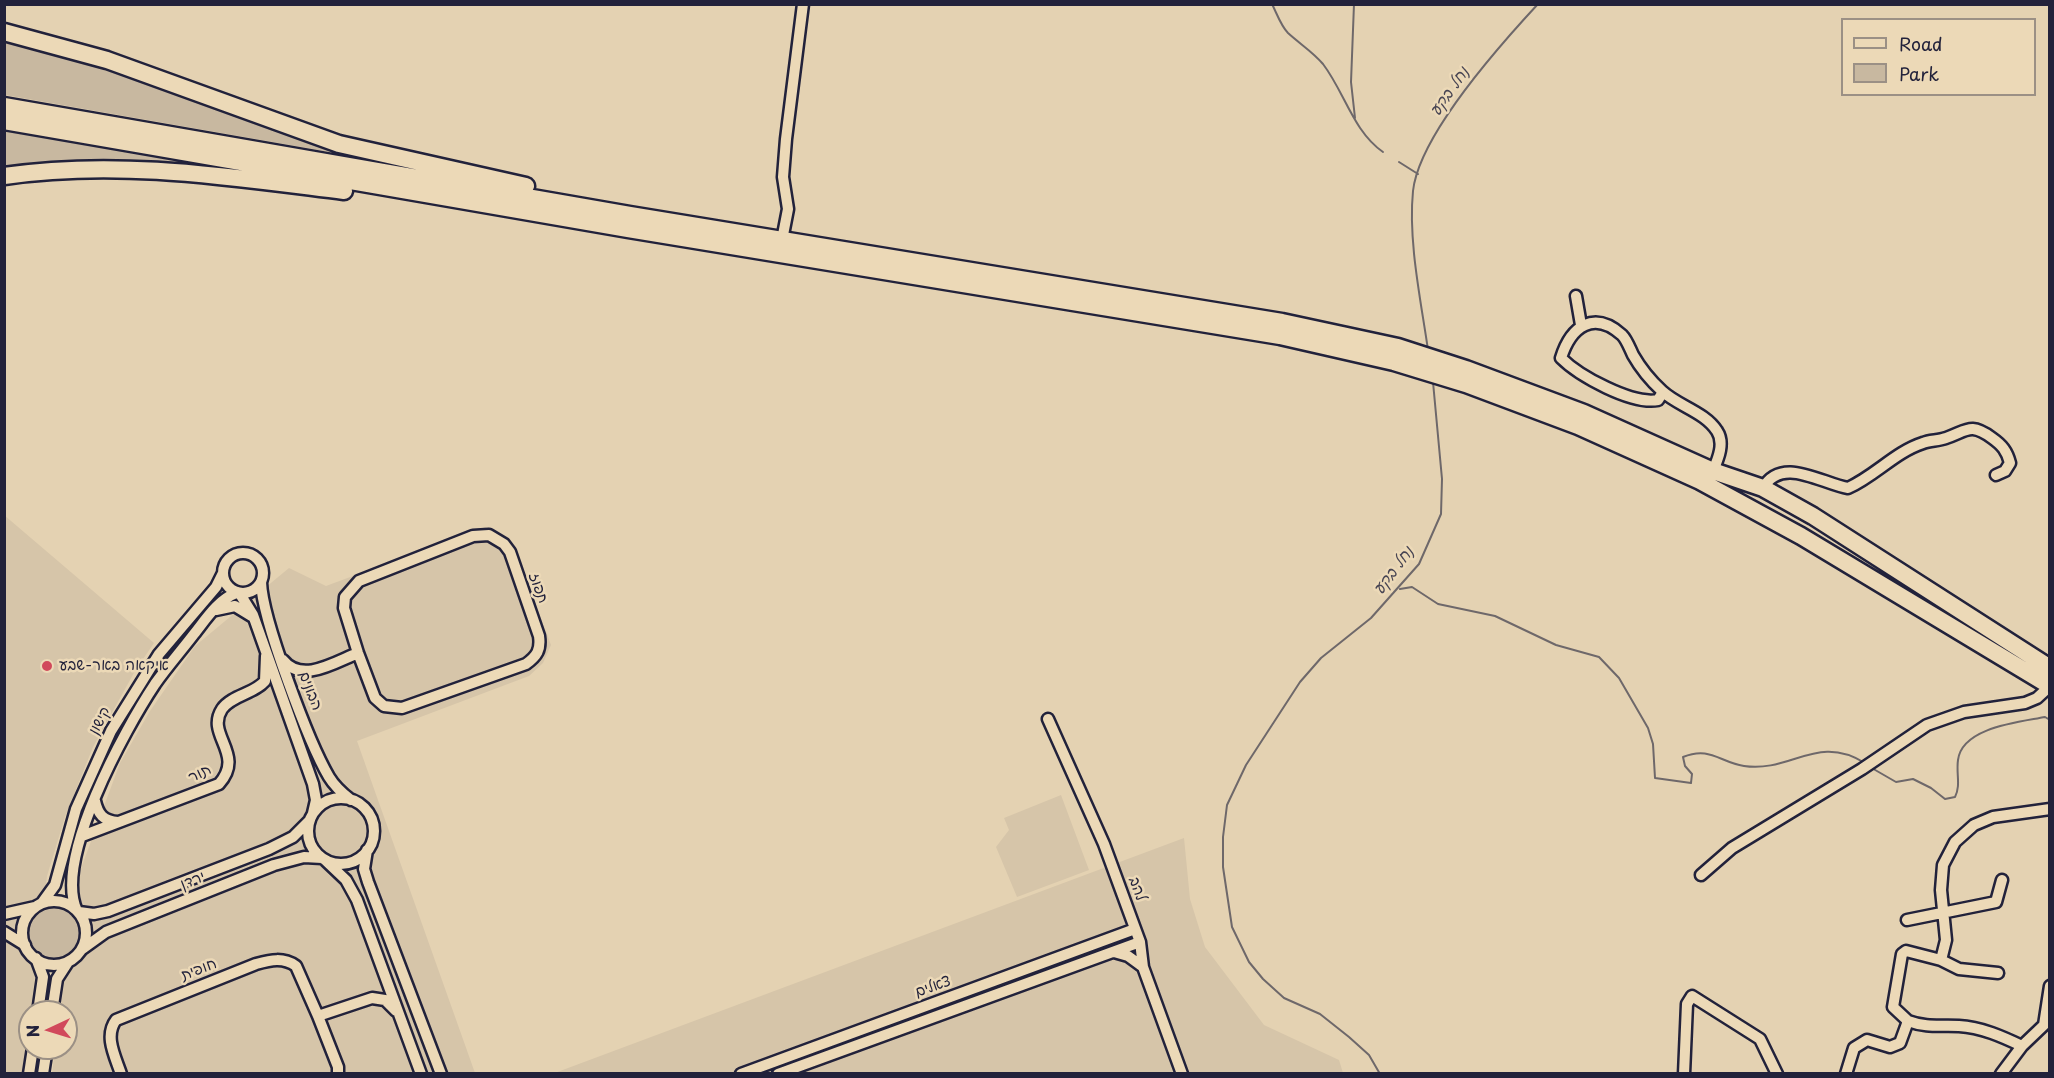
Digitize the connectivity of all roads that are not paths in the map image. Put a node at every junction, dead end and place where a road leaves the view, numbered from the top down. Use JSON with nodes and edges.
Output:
{"nodes":[{"id":1,"x":803,"y":4,"type":"edge"},
{"id":2,"x":4,"y":32,"type":"edge"},
{"id":3,"x":4,"y":106,"type":"edge"},
{"id":4,"x":4,"y":121,"type":"edge"},
{"id":5,"x":4,"y":176,"type":"edge"},
{"id":6,"x":546,"y":215,"type":"junction"},
{"id":7,"x":726,"y":231,"type":"junction"},
{"id":8,"x":782,"y":240,"type":"junction"},
{"id":9,"x":1576,"y":296,"type":"dead end"},
{"id":10,"x":1581,"y":325,"type":"junction"},
{"id":11,"x":1396,"y":355,"type":"junction"},
{"id":12,"x":1466,"y":377,"type":"junction"},
{"id":13,"x":1663,"y":392,"type":"junction"},
{"id":14,"x":1713,"y":471,"type":"junction"},
{"id":15,"x":1996,"y":475,"type":"dead end"},
{"id":16,"x":1763,"y":488,"type":"junction"},
{"id":17,"x":223,"y":573,"type":"junction"},
{"id":18,"x":261,"y":582,"type":"junction"},
{"id":19,"x":238,"y":593,"type":"junction"},
{"id":20,"x":211,"y":612,"type":"junction"},
{"id":21,"x":254,"y":618,"type":"junction"},
{"id":22,"x":358,"y":653,"type":"junction"},
{"id":23,"x":266,"y":656,"type":"junction"},
{"id":24,"x":281,"y":657,"type":"junction"},
{"id":25,"x":2049,"y":668,"type":"edge"},
{"id":26,"x":307,"y":672,"type":"junction"},
{"id":27,"x":2049,"y":686,"type":"edge"},
{"id":28,"x":252,"y":692,"type":"junction"},
{"id":29,"x":298,"y":704,"type":"junction"},
{"id":30,"x":284,"y":705,"type":"junction"},
{"id":31,"x":1048,"y":719,"type":"dead end"},
{"id":32,"x":94,"y":800,"type":"junction"},
{"id":33,"x":351,"y":800,"type":"junction"},
{"id":34,"x":2049,"y":808,"type":"edge"},
{"id":35,"x":311,"y":817,"type":"junction"},
{"id":36,"x":121,"y":822,"type":"junction"},
{"id":37,"x":82,"y":836,"type":"junction"},
{"id":38,"x":367,"y":850,"type":"junction"},
{"id":39,"x":323,"y":859,"type":"junction"},
{"id":40,"x":1701,"y":875,"type":"dead end"},
{"id":41,"x":2002,"y":880,"type":"dead end"},
{"id":42,"x":40,"y":905,"type":"junction"},
{"id":43,"x":78,"y":912,"type":"junction"},
{"id":44,"x":1945,"y":913,"type":"junction"},
{"id":45,"x":4,"y":914,"type":"edge"},
{"id":46,"x":1907,"y":920,"type":"dead end"},
{"id":47,"x":1136,"y":929,"type":"junction"},
{"id":48,"x":4,"y":932,"type":"edge"},
{"id":49,"x":1140,"y":942,"type":"junction"},
{"id":50,"x":25,"y":945,"type":"junction"},
{"id":51,"x":81,"y":950,"type":"junction"},
{"id":52,"x":1114,"y":952,"type":"junction"},
{"id":53,"x":36,"y":958,"type":"junction"},
{"id":54,"x":71,"y":960,"type":"junction"},
{"id":55,"x":1941,"y":960,"type":"junction"},
{"id":56,"x":1143,"y":967,"type":"junction"},
{"id":57,"x":384,"y":973,"type":"junction"},
{"id":58,"x":1998,"y":973,"type":"dead end"},
{"id":59,"x":2049,"y":986,"type":"edge"},
{"id":60,"x":372,"y":998,"type":"junction"},
{"id":61,"x":40,"y":1000,"type":"edge"},
{"id":62,"x":54,"y":1000,"type":"edge"},
{"id":63,"x":399,"y":1013,"type":"junction"},
{"id":64,"x":318,"y":1016,"type":"junction"},
{"id":65,"x":1908,"y":1021,"type":"junction"},
{"id":66,"x":2047,"y":1027,"type":"edge"},
{"id":67,"x":2022,"y":1046,"type":"junction"},
{"id":68,"x":805,"y":1064,"type":"junction"},
{"id":69,"x":121,"y":1074,"type":"edge"},
{"id":70,"x":338,"y":1074,"type":"edge"},
{"id":71,"x":421,"y":1074,"type":"edge"},
{"id":72,"x":441,"y":1074,"type":"edge"},
{"id":73,"x":741,"y":1074,"type":"edge"},
{"id":74,"x":778,"y":1074,"type":"edge"},
{"id":75,"x":796,"y":1074,"type":"edge"},
{"id":76,"x":1182,"y":1074,"type":"edge"},
{"id":77,"x":1684,"y":1074,"type":"edge"},
{"id":78,"x":1777,"y":1074,"type":"edge"},
{"id":79,"x":1846,"y":1074,"type":"edge"},
{"id":80,"x":2001,"y":1074,"type":"edge"}],
"edges":[{"from":1,"to":8,"type":"street"},
{"from":2,"to":7,"type":"highway"},
{"from":3,"to":7,"type":"highway"},
{"from":4,"to":6,"type":"highway"},
{"from":5,"to":6,"type":"highway"},
{"from":6,"to":11,"type":"highway"},
{"from":7,"to":8,"type":"highway"},
{"from":8,"to":11,"type":"highway"},
{"from":9,"to":10,"type":"street"},
{"from":10,"to":13,"type":"street"},
{"from":10,"to":13,"type":"street"},
{"from":11,"to":12,"type":"highway"},
{"from":12,"to":14,"type":"highway"},
{"from":12,"to":27,"type":"highway"},
{"from":13,"to":14,"type":"street"},
{"from":14,"to":16,"type":"highway"},
{"from":15,"to":16,"type":"street"},
{"from":16,"to":25,"type":"highway"},
{"from":17,"to":18,"type":"street"},
{"from":17,"to":19,"type":"street"},
{"from":17,"to":42,"type":"street","name":"קישון"},
{"from":18,"to":19,"type":"street"},
{"from":18,"to":24,"type":"street","name":"הבונים"},
{"from":19,"to":20,"type":"street","name":"קישון"},
{"from":19,"to":21,"type":"street","name":"הבונים"},
{"from":20,"to":21,"type":"street"},
{"from":20,"to":32,"type":"street","name":"קישון"},
{"from":21,"to":23,"type":"street","name":"הבונים"},
{"from":22,"to":22,"type":"street","name":"תפוז"},
{"from":22,"to":26,"type":"street"},
{"from":23,"to":28,"type":"street","name":"תור"},
{"from":23,"to":30,"type":"street","name":"הבונים"},
{"from":24,"to":26,"type":"street"},
{"from":24,"to":29,"type":"street","name":"הבונים"},
{"from":26,"to":29,"type":"street"},
{"from":27,"to":40,"type":"street"},
{"from":28,"to":30,"type":"street"},
{"from":28,"to":36,"type":"street","name":"תור"},
{"from":29,"to":33,"type":"street","name":"הבונים"},
{"from":30,"to":35,"type":"street","name":"הבונים"},
{"from":31,"to":47,"type":"street","name":"להב"},
{"from":32,"to":36,"type":"street"},
{"from":32,"to":37,"type":"street","name":"קישון"},
{"from":33,"to":35,"type":"street"},
{"from":33,"to":38,"type":"street"},
{"from":34,"to":44,"type":"street"},
{"from":35,"to":39,"type":"street"},
{"from":35,"to":43,"type":"street","name":"ירדן"},
{"from":36,"to":37,"type":"street","name":"תור"},
{"from":37,"to":43,"type":"street","name":"קישון"},
{"from":38,"to":39,"type":"street"},
{"from":38,"to":72,"type":"street"},
{"from":39,"to":51,"type":"street","name":"ירדן"},
{"from":39,"to":57,"type":"street"},
{"from":41,"to":44,"type":"street"},
{"from":42,"to":43,"type":"street"},
{"from":42,"to":45,"type":"street"},
{"from":42,"to":50,"type":"street"},
{"from":43,"to":51,"type":"street"},
{"from":44,"to":46,"type":"street"},
{"from":44,"to":55,"type":"street"},
{"from":47,"to":49,"type":"street","name":"להב"},
{"from":47,"to":73,"type":"street","name":"צאלים"},
{"from":48,"to":50,"type":"street"},
{"from":49,"to":52,"type":"street","name":"צאלים"},
{"from":49,"to":56,"type":"street","name":"להב"},
{"from":50,"to":53,"type":"street"},
{"from":51,"to":54,"type":"street"},
{"from":52,"to":56,"type":"street"},
{"from":52,"to":68,"type":"street","name":"צאלים"},
{"from":53,"to":54,"type":"street"},
{"from":53,"to":61,"type":"street"},
{"from":54,"to":62,"type":"street"},
{"from":55,"to":58,"type":"street"},
{"from":55,"to":65,"type":"street"},
{"from":56,"to":76,"type":"street","name":"להב"},
{"from":57,"to":60,"type":"street"},
{"from":57,"to":63,"type":"street"},
{"from":59,"to":66,"type":"street"},
{"from":60,"to":63,"type":"street"},
{"from":60,"to":64,"type":"street"},
{"from":63,"to":71,"type":"street"},
{"from":64,"to":69,"type":"street","name":"חופית"},
{"from":64,"to":70,"type":"street","name":"חופית"},
{"from":65,"to":67,"type":"street"},
{"from":65,"to":79,"type":"street"},
{"from":66,"to":67,"type":"street"},
{"from":67,"to":80,"type":"street"},
{"from":68,"to":74,"type":"street","name":"צאלים"},
{"from":68,"to":75,"type":"street"},
{"from":77,"to":78,"type":"street"}]}
